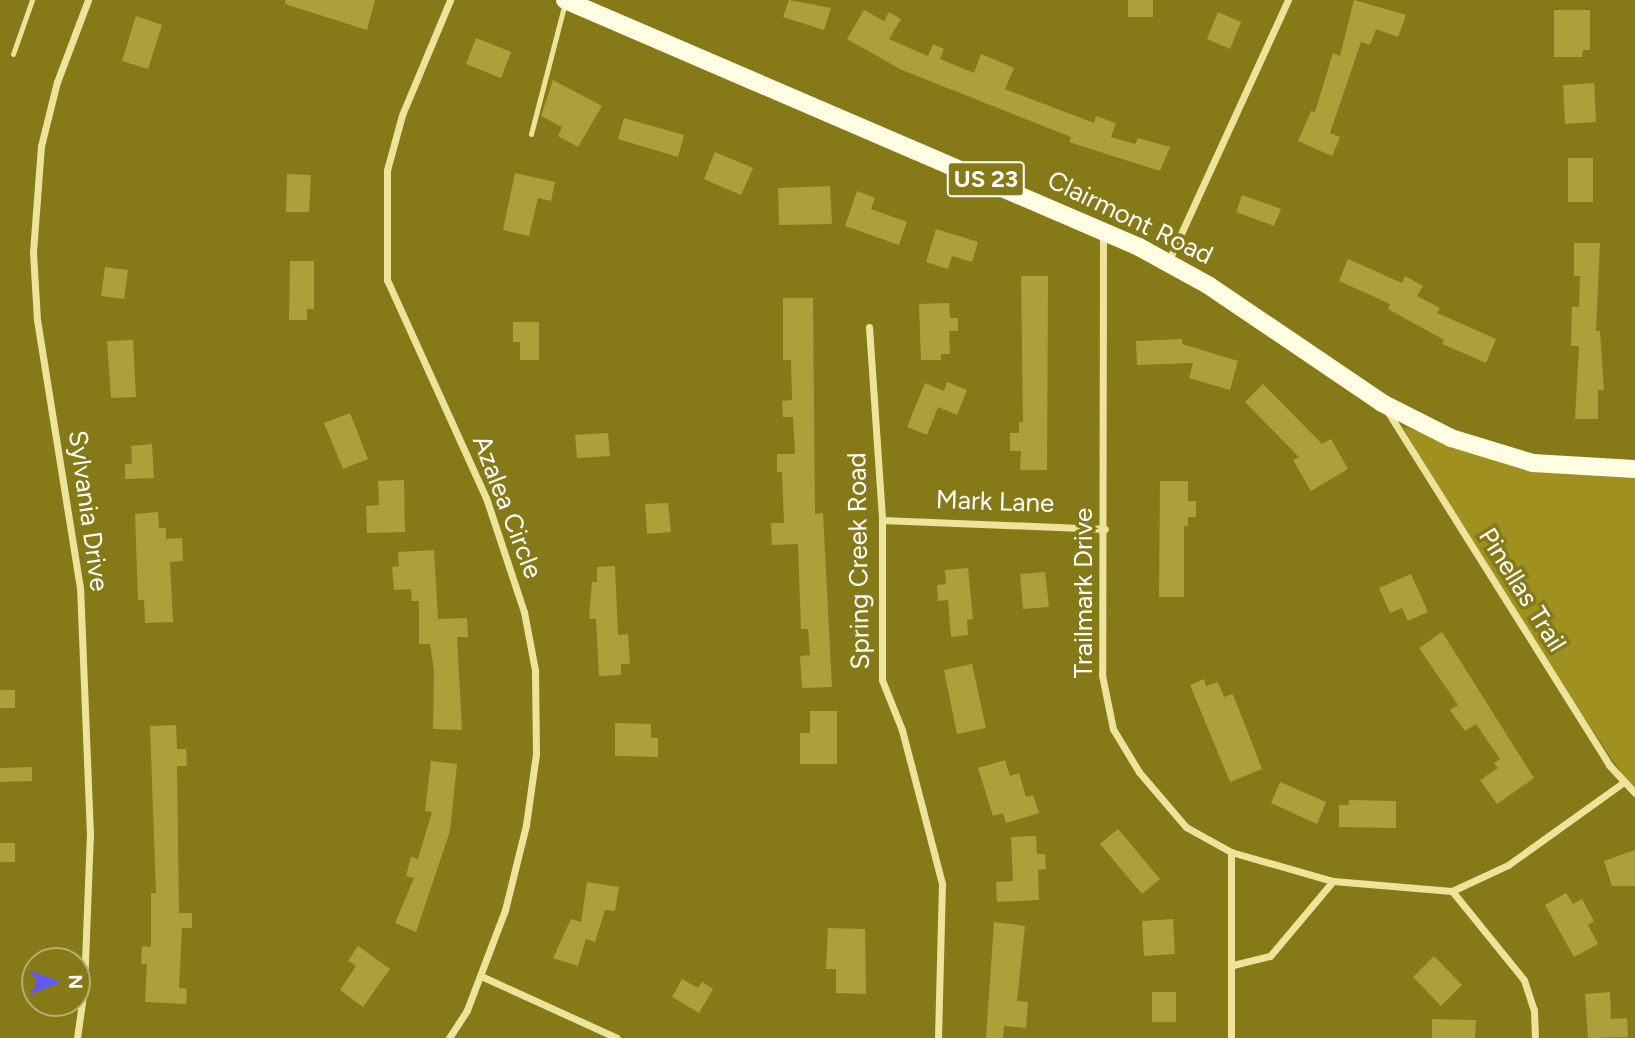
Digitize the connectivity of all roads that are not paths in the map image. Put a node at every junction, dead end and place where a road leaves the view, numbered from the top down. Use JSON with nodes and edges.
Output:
{"nodes":[{"id":1,"x":32,"y":0,"type":"edge"},
{"id":2,"x":88,"y":0,"type":"edge"},
{"id":3,"x":450,"y":0,"type":"edge"},
{"id":4,"x":566,"y":0,"type":"edge"},
{"id":5,"x":1287,"y":0,"type":"edge"},
{"id":6,"x":13,"y":54,"type":"dead end"},
{"id":7,"x":531,"y":134,"type":"dead end"},
{"id":8,"x":1103,"y":230,"type":"junction"},
{"id":9,"x":1168,"y":262,"type":"junction"},
{"id":10,"x":869,"y":327,"type":"dead end"},
{"id":11,"x":1382,"y":403,"type":"junction"},
{"id":12,"x":1635,"y":470,"type":"edge"},
{"id":13,"x":883,"y":520,"type":"junction"},
{"id":14,"x":1105,"y":529,"type":"junction"},
{"id":15,"x":1624,"y":782,"type":"junction"},
{"id":16,"x":1635,"y":793,"type":"edge"},
{"id":17,"x":1231,"y":852,"type":"junction"},
{"id":18,"x":1334,"y":881,"type":"junction"},
{"id":19,"x":1452,"y":891,"type":"junction"},
{"id":20,"x":1233,"y":965,"type":"junction"},
{"id":21,"x":481,"y":976,"type":"junction"},
{"id":22,"x":77,"y":1038,"type":"edge"},
{"id":23,"x":449,"y":1038,"type":"edge"},
{"id":24,"x":617,"y":1038,"type":"edge"},
{"id":25,"x":938,"y":1038,"type":"edge"},
{"id":26,"x":1231,"y":1038,"type":"edge"},
{"id":27,"x":1535,"y":1038,"type":"edge"}],
"edges":[{"from":1,"to":6,"type":"lane"},
{"from":2,"to":22,"type":"street","name":"Sylvania Drive"},
{"from":3,"to":21,"type":"street","name":"Azalea Circle"},
{"from":4,"to":7,"type":"lane"},
{"from":4,"to":8,"type":"main road","name":"Clairmont Road","number":"US 23"},
{"from":5,"to":9,"type":"street"},
{"from":8,"to":9,"type":"main road","name":"Clairmont Road","number":"US 23"},
{"from":8,"to":14,"type":"street","name":"Trailmark Drive"},
{"from":9,"to":11,"type":"main road","name":"Clairmont Road","number":"US 23"},
{"from":10,"to":13,"type":"street","name":"Spring Creek Road"},
{"from":11,"to":12,"type":"main road","number":"US 23"},
{"from":11,"to":15,"type":"street","name":"Pinellas Trail"},
{"from":13,"to":14,"type":"street","name":"Mark Lane"},
{"from":13,"to":25,"type":"street","name":"Spring Creek Road"},
{"from":14,"to":17,"type":"street","name":"Trailmark Drive"},
{"from":15,"to":16,"type":"street","name":"Pinellas Trail"},
{"from":15,"to":19,"type":"street","name":"Trailmark Drive"},
{"from":17,"to":18,"type":"street","name":"Trailmark Drive"},
{"from":17,"to":20,"type":"street"},
{"from":18,"to":19,"type":"street","name":"Trailmark Drive"},
{"from":18,"to":20,"type":"street"},
{"from":19,"to":27,"type":"street"},
{"from":20,"to":26,"type":"street"},
{"from":21,"to":23,"type":"street","name":"Azalea Circle"},
{"from":21,"to":24,"type":"street"}]}
